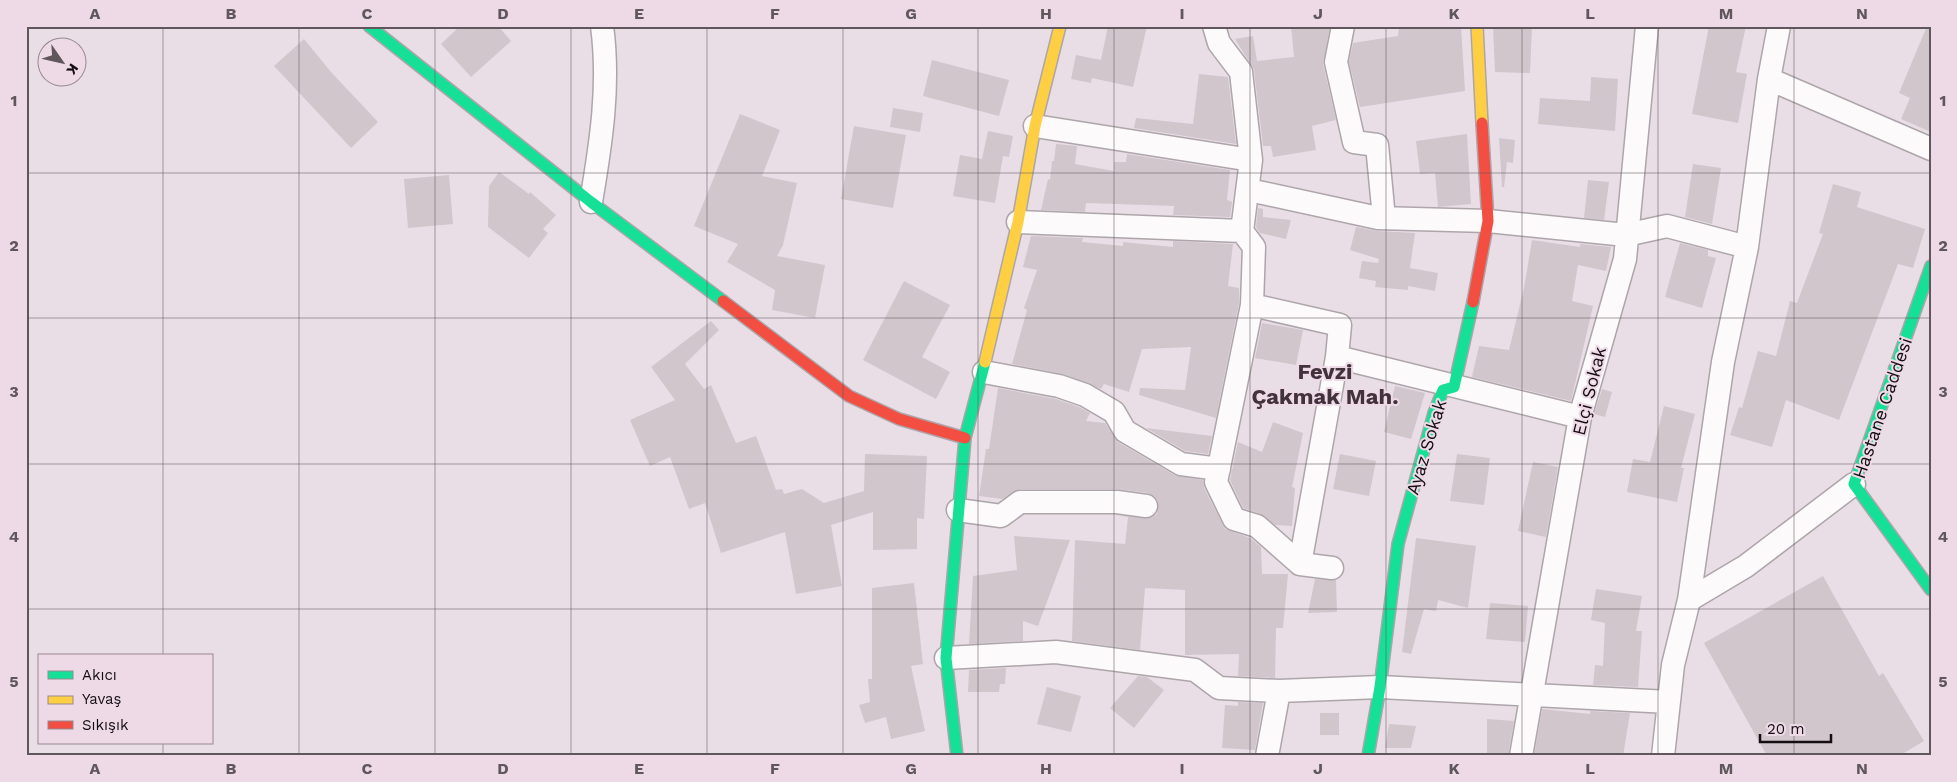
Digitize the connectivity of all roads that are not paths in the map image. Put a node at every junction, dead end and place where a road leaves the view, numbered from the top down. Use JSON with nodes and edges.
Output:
{"nodes":[{"id":1,"x":369,"y":26,"type":"edge"},
{"id":2,"x":602,"y":26,"type":"edge"},
{"id":3,"x":1060,"y":26,"type":"edge"},
{"id":4,"x":1214,"y":26,"type":"edge"},
{"id":5,"x":1343,"y":26,"type":"edge"},
{"id":6,"x":1477,"y":26,"type":"edge"},
{"id":7,"x":1647,"y":26,"type":"edge"},
{"id":8,"x":1778,"y":26,"type":"edge"},
{"id":9,"x":1769,"y":79,"type":"junction"},
{"id":10,"x":1035,"y":126,"type":"junction"},
{"id":11,"x":1931,"y":149,"type":"edge"},
{"id":12,"x":1251,"y":160,"type":"junction"},
{"id":13,"x":1249,"y":190,"type":"junction"},
{"id":14,"x":590,"y":202,"type":"junction"},
{"id":15,"x":1384,"y":218,"type":"junction"},
{"id":16,"x":1488,"y":221,"type":"junction"},
{"id":17,"x":1018,"y":222,"type":"junction"},
{"id":18,"x":1242,"y":231,"type":"junction"},
{"id":19,"x":1626,"y":235,"type":"junction"},
{"id":20,"x":1747,"y":247,"type":"junction"},
{"id":21,"x":1931,"y":266,"type":"edge"},
{"id":22,"x":1252,"y":305,"type":"junction"},
{"id":23,"x":1337,"y":357,"type":"junction"},
{"id":24,"x":984,"y":372,"type":"junction"},
{"id":25,"x":1454,"y":387,"type":"junction"},
{"id":26,"x":1580,"y":417,"type":"junction"},
{"id":27,"x":965,"y":438,"type":"junction"},
{"id":28,"x":1219,"y":469,"type":"junction"},
{"id":29,"x":1854,"y":484,"type":"junction"},
{"id":30,"x":1146,"y":506,"type":"dead end"},
{"id":31,"x":958,"y":510,"type":"junction"},
{"id":32,"x":1300,"y":564,"type":"junction"},
{"id":33,"x":1332,"y":568,"type":"dead end"},
{"id":34,"x":1931,"y":590,"type":"edge"},
{"id":35,"x":1689,"y":600,"type":"junction"},
{"id":36,"x":946,"y":658,"type":"junction"},
{"id":37,"x":1380,"y":687,"type":"junction"},
{"id":38,"x":1280,"y":691,"type":"junction"},
{"id":39,"x":1532,"y":693,"type":"junction"},
{"id":40,"x":1669,"y":702,"type":"junction"},
{"id":41,"x":957,"y":756,"type":"edge"},
{"id":42,"x":1267,"y":756,"type":"edge"},
{"id":43,"x":1368,"y":756,"type":"edge"},
{"id":44,"x":1521,"y":756,"type":"edge"},
{"id":45,"x":1664,"y":756,"type":"edge"}],
"edges":[{"from":1,"to":14,"type":"street"},
{"from":2,"to":14,"type":"street"},
{"from":3,"to":10,"type":"street"},
{"from":4,"to":12,"type":"street"},
{"from":5,"to":15,"type":"street"},
{"from":6,"to":16,"type":"street","name":"Ayaz Sokak"},
{"from":7,"to":19,"type":"street","name":"Elçi Sokak"},
{"from":8,"to":9,"type":"street"},
{"from":9,"to":11,"type":"street"},
{"from":9,"to":20,"type":"street"},
{"from":10,"to":12,"type":"street"},
{"from":10,"to":17,"type":"street"},
{"from":12,"to":13,"type":"street"},
{"from":13,"to":15,"type":"street"},
{"from":13,"to":18,"type":"street"},
{"from":14,"to":27,"type":"street"},
{"from":15,"to":16,"type":"street"},
{"from":16,"to":19,"type":"street"},
{"from":16,"to":25,"type":"street","name":"Ayaz Sokak"},
{"from":17,"to":18,"type":"street"},
{"from":17,"to":24,"type":"street"},
{"from":18,"to":22,"type":"street"},
{"from":19,"to":20,"type":"street"},
{"from":19,"to":26,"type":"street","name":"Elçi Sokak"},
{"from":20,"to":35,"type":"street"},
{"from":21,"to":29,"type":"street","name":"Hastane Caddesi"},
{"from":22,"to":23,"type":"street"},
{"from":22,"to":28,"type":"street"},
{"from":23,"to":25,"type":"street"},
{"from":23,"to":32,"type":"street"},
{"from":24,"to":27,"type":"street"},
{"from":24,"to":28,"type":"street"},
{"from":25,"to":26,"type":"street"},
{"from":25,"to":37,"type":"street","name":"Ayaz Sokak"},
{"from":26,"to":39,"type":"street","name":"Elçi Sokak"},
{"from":27,"to":31,"type":"street"},
{"from":28,"to":32,"type":"street"},
{"from":29,"to":34,"type":"street","name":"Hastane Caddesi"},
{"from":29,"to":35,"type":"street"},
{"from":30,"to":31,"type":"street"},
{"from":31,"to":36,"type":"street"},
{"from":32,"to":33,"type":"street"},
{"from":35,"to":40,"type":"street"},
{"from":36,"to":38,"type":"street"},
{"from":36,"to":41,"type":"street"},
{"from":37,"to":38,"type":"street"},
{"from":37,"to":39,"type":"street"},
{"from":37,"to":43,"type":"street","name":"Ayaz Sokak"},
{"from":38,"to":42,"type":"street"},
{"from":39,"to":40,"type":"street"},
{"from":39,"to":44,"type":"street","name":"Elçi Sokak"},
{"from":40,"to":45,"type":"street"}]}
